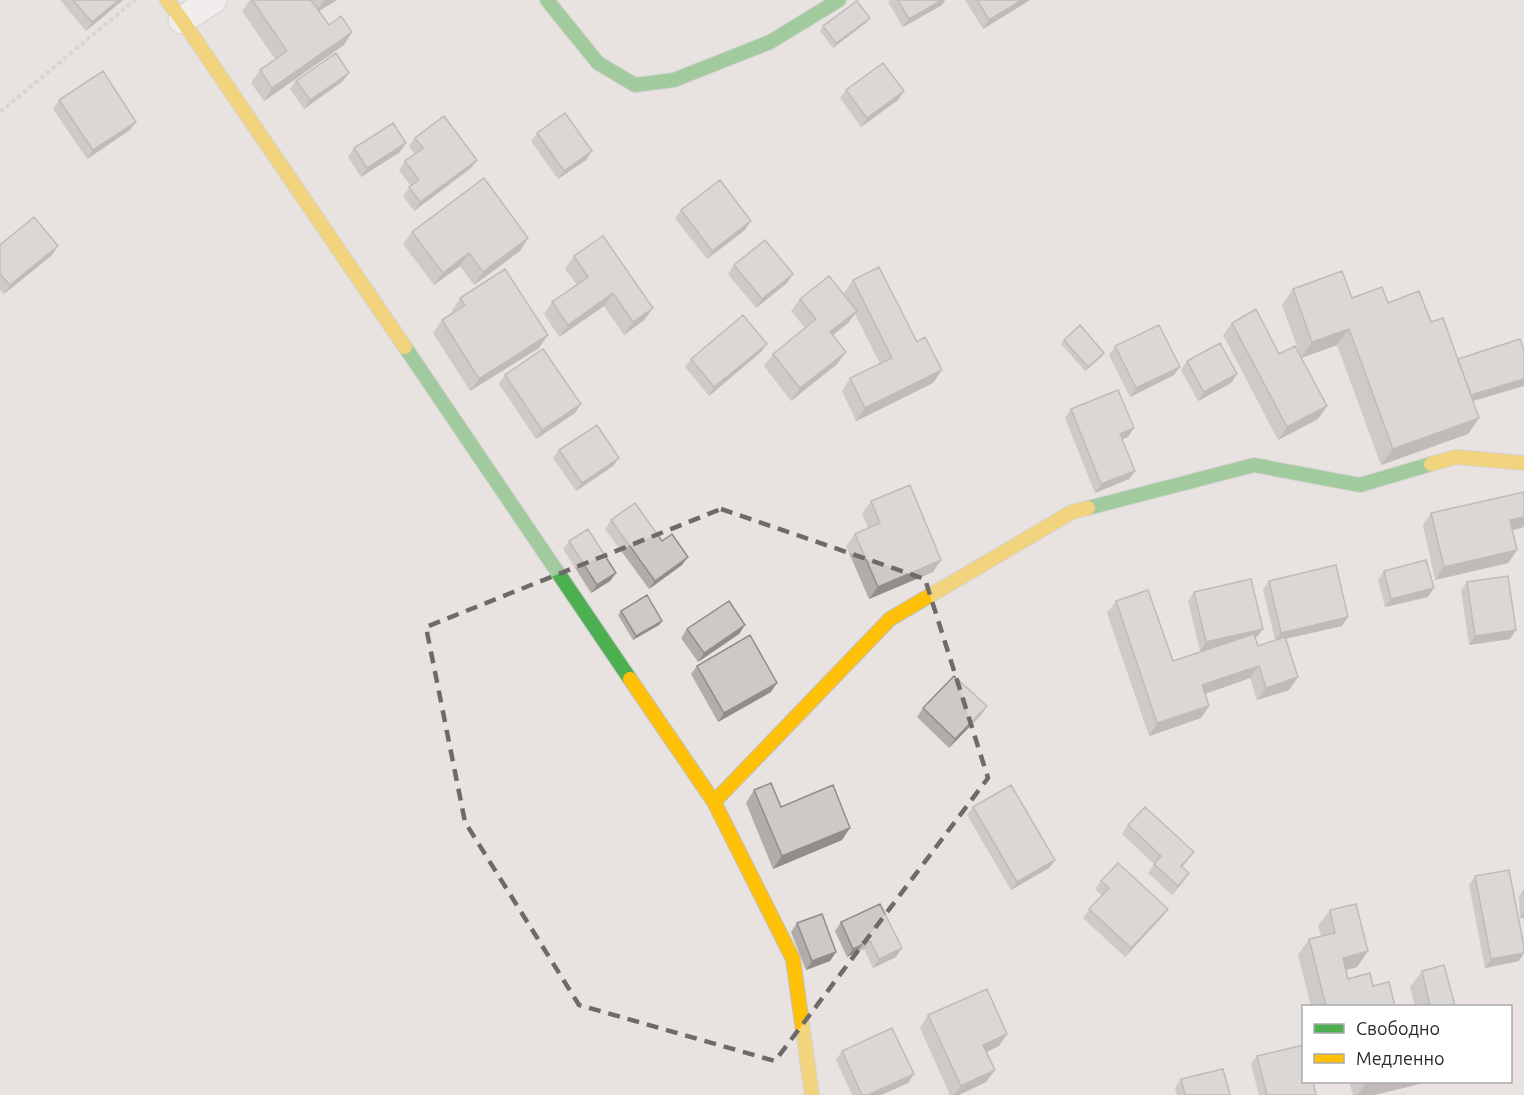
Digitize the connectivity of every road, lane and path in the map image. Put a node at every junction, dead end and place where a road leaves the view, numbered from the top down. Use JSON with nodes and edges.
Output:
{"nodes":[{"id":1,"x":135,"y":0,"type":"edge"},
{"id":2,"x":213,"y":0,"type":"edge"},
{"id":3,"x":547,"y":0,"type":"edge"},
{"id":4,"x":839,"y":0,"type":"edge"},
{"id":5,"x":175,"y":10,"type":"edge"},
{"id":6,"x":0,"y":112,"type":"edge"},
{"id":7,"x":1524,"y":463,"type":"edge"},
{"id":8,"x":714,"y":802,"type":"junction"},
{"id":9,"x":812,"y":1095,"type":"edge"}],
"edges":[{"from":1,"to":6,"type":"path"},
{"from":2,"to":5,"type":"street"},
{"from":3,"to":4,"type":"street"},
{"from":5,"to":8,"type":"street"},
{"from":7,"to":8,"type":"street"},
{"from":8,"to":9,"type":"street"}]}
